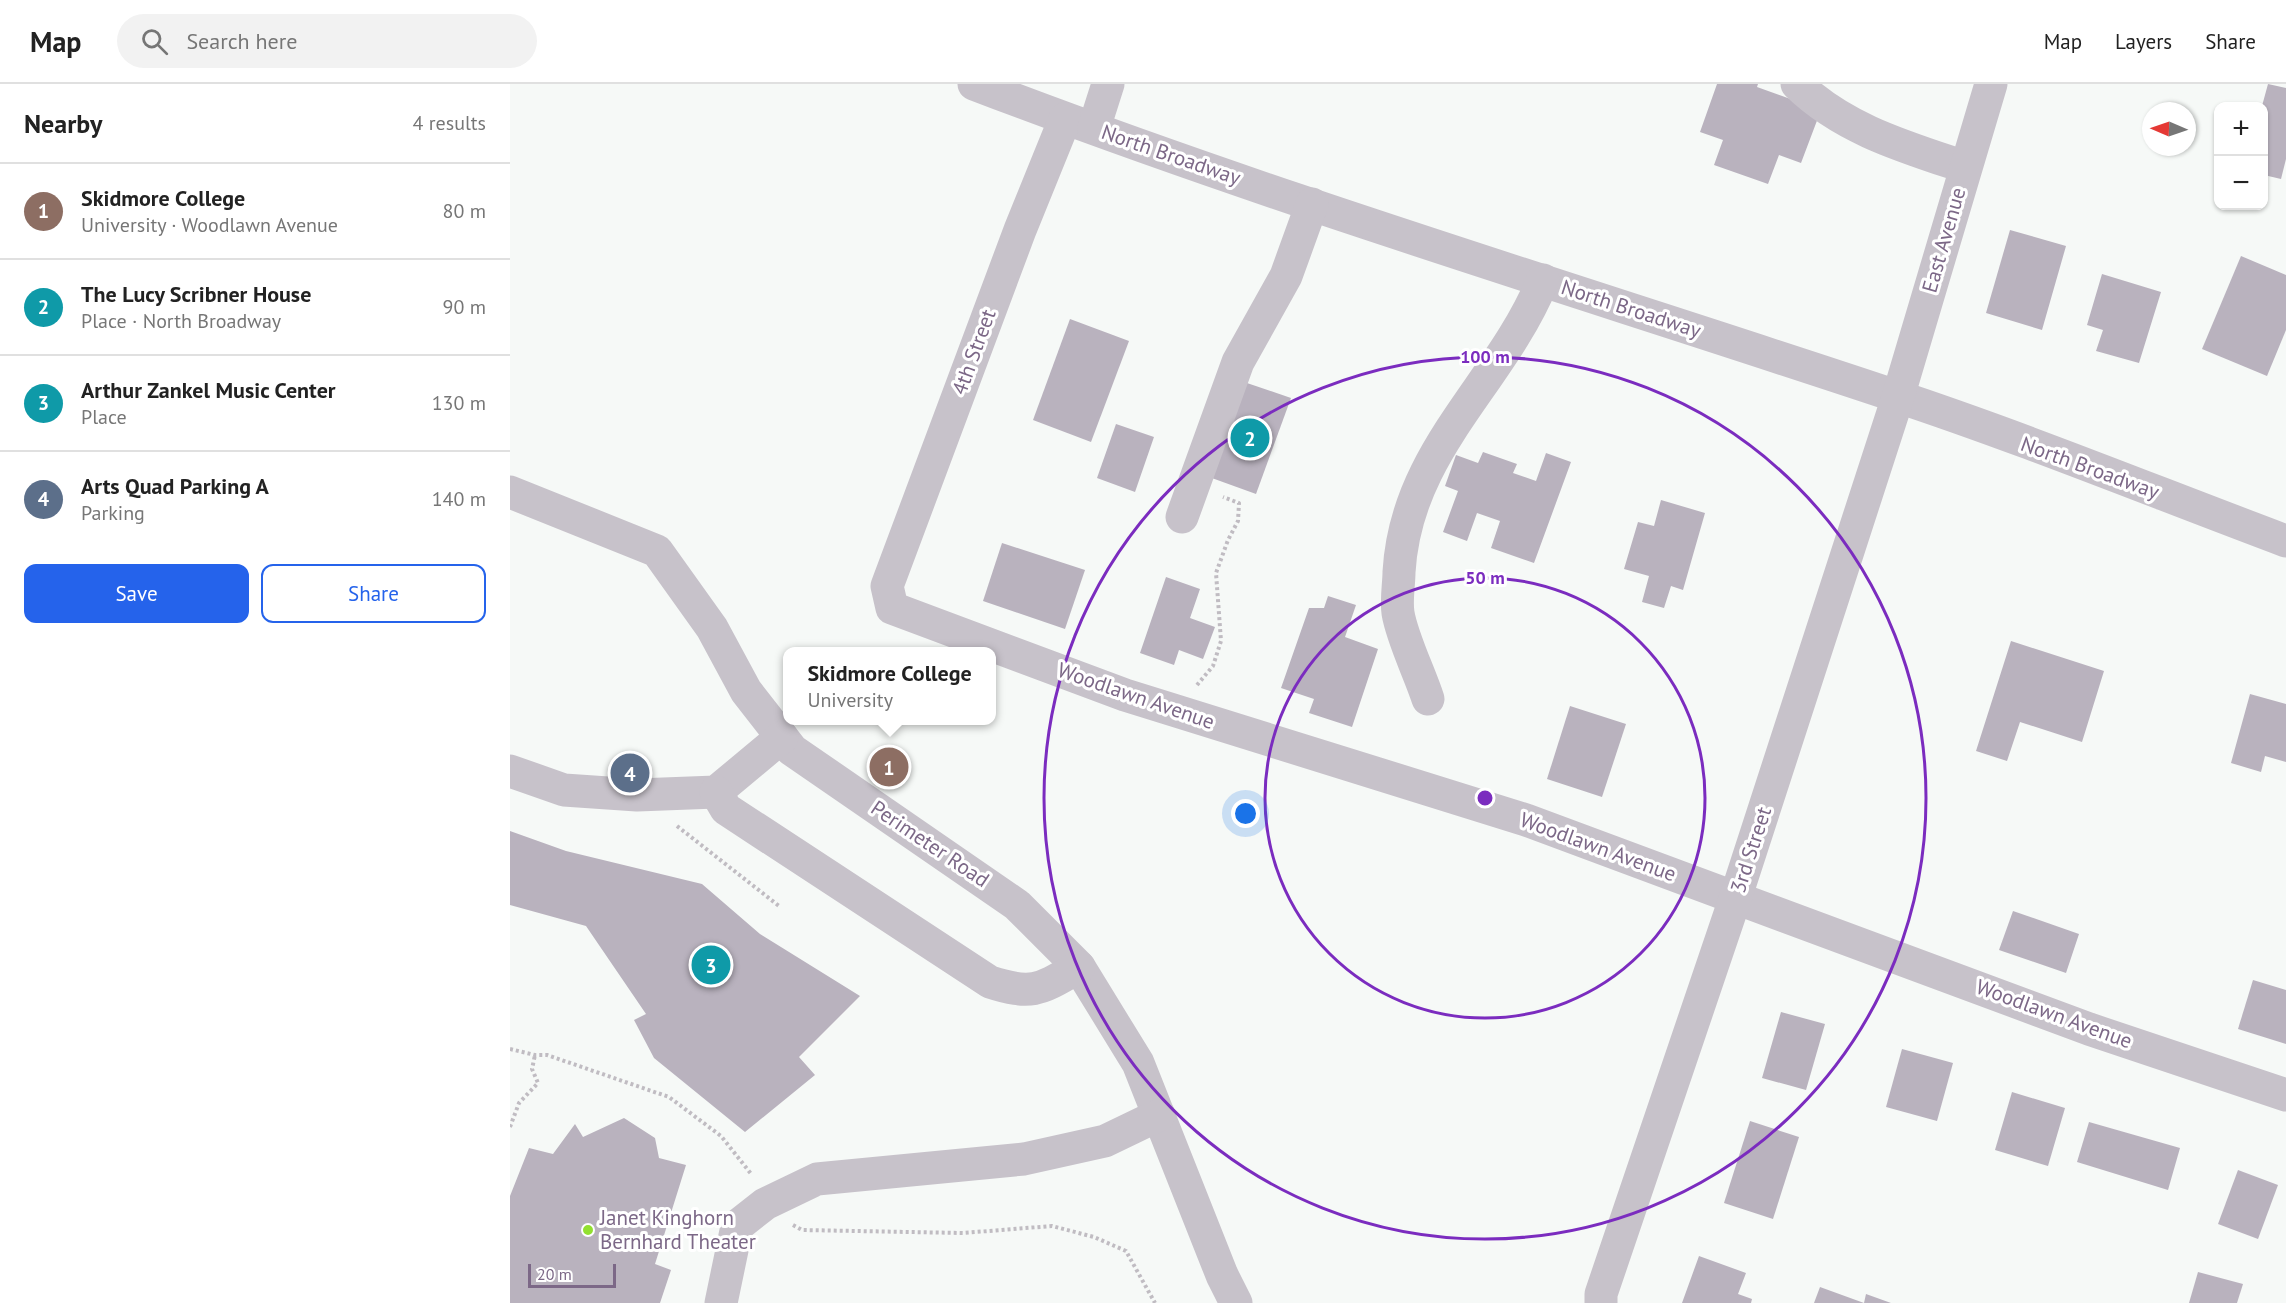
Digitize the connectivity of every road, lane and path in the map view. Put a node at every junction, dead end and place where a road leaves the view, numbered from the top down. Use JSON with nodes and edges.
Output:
{"nodes":[{"id":1,"x":974,"y":84,"type":"edge"},
{"id":2,"x":1108,"y":84,"type":"edge"},
{"id":3,"x":1797,"y":84,"type":"edge"},
{"id":4,"x":1991,"y":84,"type":"edge"},
{"id":5,"x":1079,"y":123,"type":"junction"},
{"id":6,"x":1965,"y":167,"type":"junction"},
{"id":7,"x":1312,"y":204,"type":"junction"},
{"id":8,"x":1543,"y":280,"type":"junction"},
{"id":9,"x":1898,"y":397,"type":"junction"},
{"id":10,"x":1193,"y":486,"type":"junction"},
{"id":11,"x":510,"y":492,"type":"edge"},
{"id":12,"x":1182,"y":518,"type":"dead end"},
{"id":13,"x":2286,"y":541,"type":"edge"},
{"id":14,"x":887,"y":586,"type":"joint"},
{"id":15,"x":1428,"y":699,"type":"dead end"},
{"id":16,"x":1177,"y":712,"type":"junction"},
{"id":17,"x":782,"y":737,"type":"junction"},
{"id":18,"x":510,"y":771,"type":"edge"},
{"id":19,"x":716,"y":792,"type":"junction"},
{"id":20,"x":675,"y":825,"type":"dead end"},
{"id":21,"x":1736,"y":896,"type":"junction"},
{"id":22,"x":779,"y":906,"type":"dead end"},
{"id":23,"x":1079,"y":967,"type":"junction"},
{"id":24,"x":534,"y":1055,"type":"dead end"},
{"id":25,"x":2286,"y":1095,"type":"edge"},
{"id":26,"x":1159,"y":1115,"type":"junction"},
{"id":27,"x":510,"y":1127,"type":"edge"},
{"id":28,"x":721,"y":1303,"type":"edge"},
{"id":29,"x":1236,"y":1303,"type":"edge"},
{"id":30,"x":1601,"y":1303,"type":"edge"}],
"edges":[{"from":1,"to":5,"type":"street","name":"North Broadway"},
{"from":2,"to":5,"type":"street","name":"4th Street"},
{"from":3,"to":6,"type":"street"},
{"from":4,"to":6,"type":"street","name":"East Avenue"},
{"from":5,"to":7,"type":"street","name":"North Broadway"},
{"from":5,"to":14,"type":"street","name":"4th Street"},
{"from":6,"to":9,"type":"street","name":"East Avenue"},
{"from":7,"to":8,"type":"street","name":"North Broadway"},
{"from":7,"to":10,"type":"street"},
{"from":8,"to":9,"type":"street","name":"North Broadway"},
{"from":8,"to":15,"type":"street"},
{"from":9,"to":13,"type":"street","name":"North Broadway"},
{"from":9,"to":21,"type":"street","name":"3rd Street"},
{"from":10,"to":12,"type":"street"},
{"from":10,"to":16,"type":"path"},
{"from":11,"to":17,"type":"street","name":"Perimeter Road"},
{"from":14,"to":16,"type":"street","name":"Woodlawn Avenue"},
{"from":16,"to":21,"type":"street","name":"Woodlawn Avenue"},
{"from":17,"to":19,"type":"street"},
{"from":17,"to":23,"type":"street","name":"Perimeter Road"},
{"from":18,"to":19,"type":"street"},
{"from":19,"to":23,"type":"street"},
{"from":20,"to":22,"type":"path"},
{"from":21,"to":25,"type":"street","name":"Woodlawn Avenue"},
{"from":21,"to":30,"type":"street","name":"3rd Street"},
{"from":23,"to":26,"type":"street","name":"Perimeter Road"},
{"from":24,"to":27,"type":"path"},
{"from":26,"to":28,"type":"street"},
{"from":26,"to":29,"type":"street","name":"Perimeter Road"}]}
